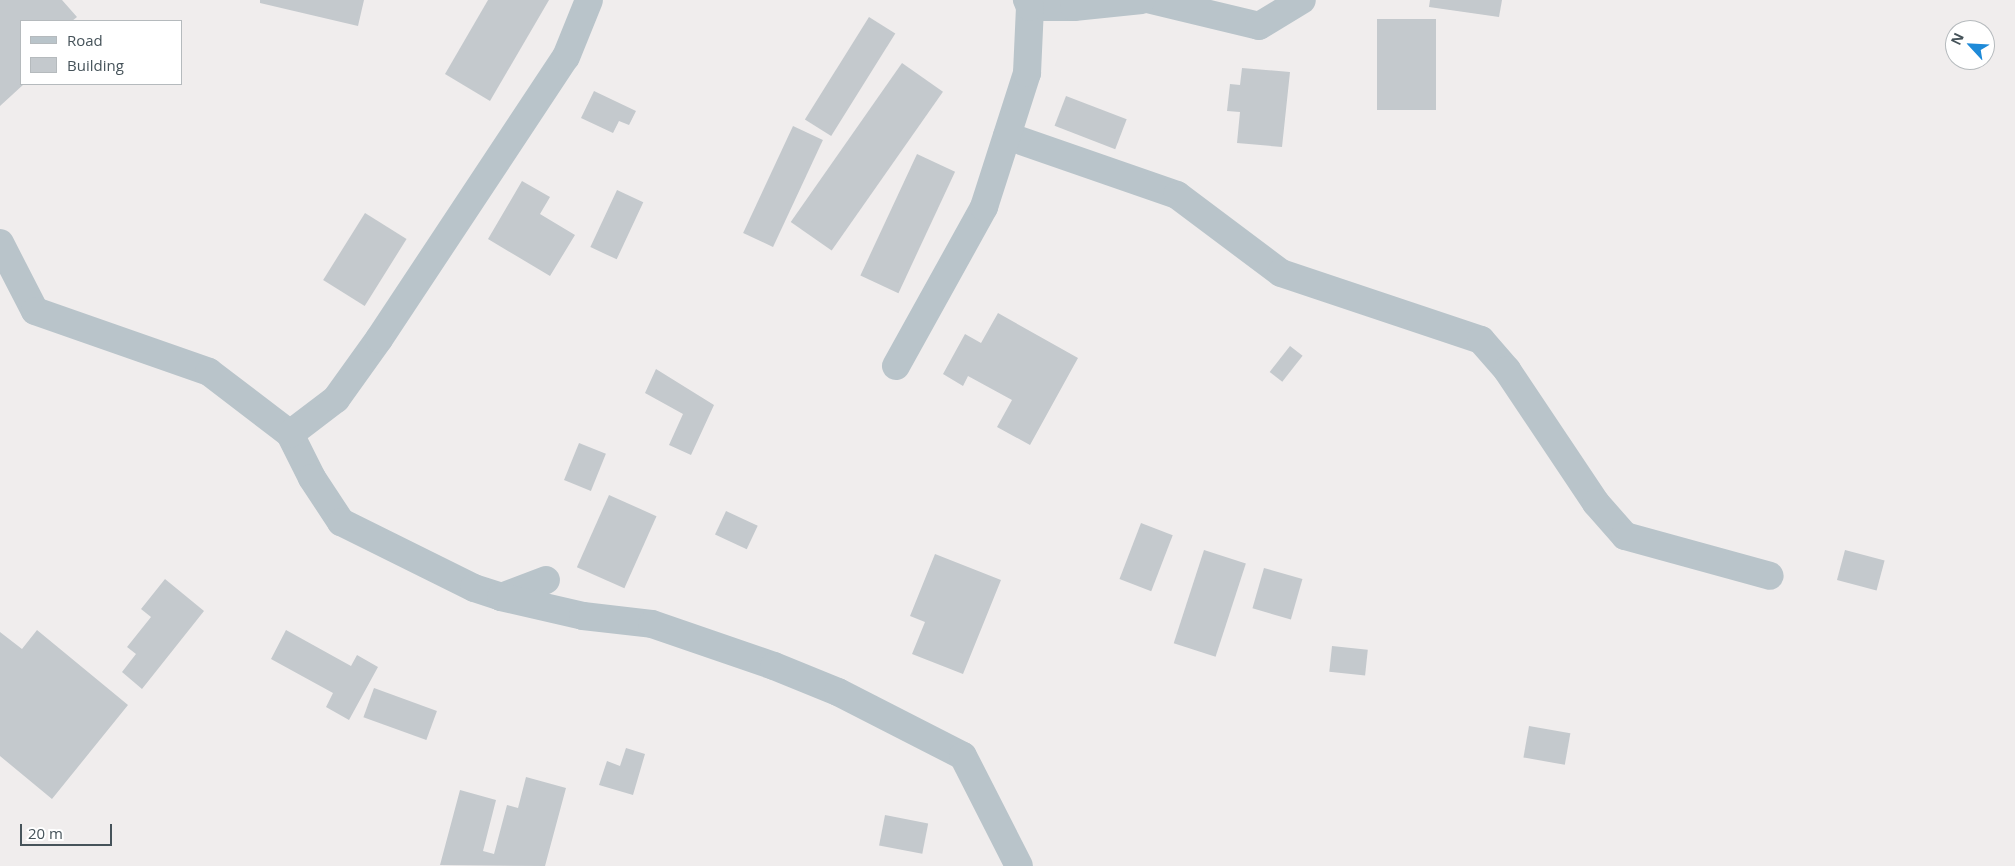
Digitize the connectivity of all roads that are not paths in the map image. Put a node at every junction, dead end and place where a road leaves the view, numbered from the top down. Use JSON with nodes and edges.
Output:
{"nodes":[{"id":1,"x":589,"y":0,"type":"edge"},
{"id":2,"x":1142,"y":0,"type":"edge"},
{"id":3,"x":1151,"y":0,"type":"edge"},
{"id":4,"x":1302,"y":0,"type":"edge"},
{"id":5,"x":1029,"y":4,"type":"edge"},
{"id":6,"x":1007,"y":136,"type":"junction"},
{"id":7,"x":0,"y":243,"type":"edge"},
{"id":8,"x":896,"y":366,"type":"dead end"},
{"id":9,"x":290,"y":434,"type":"junction"},
{"id":10,"x":1770,"y":576,"type":"dead end"},
{"id":11,"x":546,"y":580,"type":"dead end"},
{"id":12,"x":501,"y":597,"type":"junction"},
{"id":13,"x":1019,"y":866,"type":"edge"}],
"edges":[{"from":1,"to":9,"type":"street"},
{"from":2,"to":5,"type":"street"},
{"from":3,"to":4,"type":"street"},
{"from":5,"to":6,"type":"street"},
{"from":6,"to":8,"type":"street"},
{"from":6,"to":10,"type":"street"},
{"from":7,"to":9,"type":"street"},
{"from":9,"to":12,"type":"street"},
{"from":11,"to":12,"type":"street"},
{"from":12,"to":13,"type":"street"}]}
